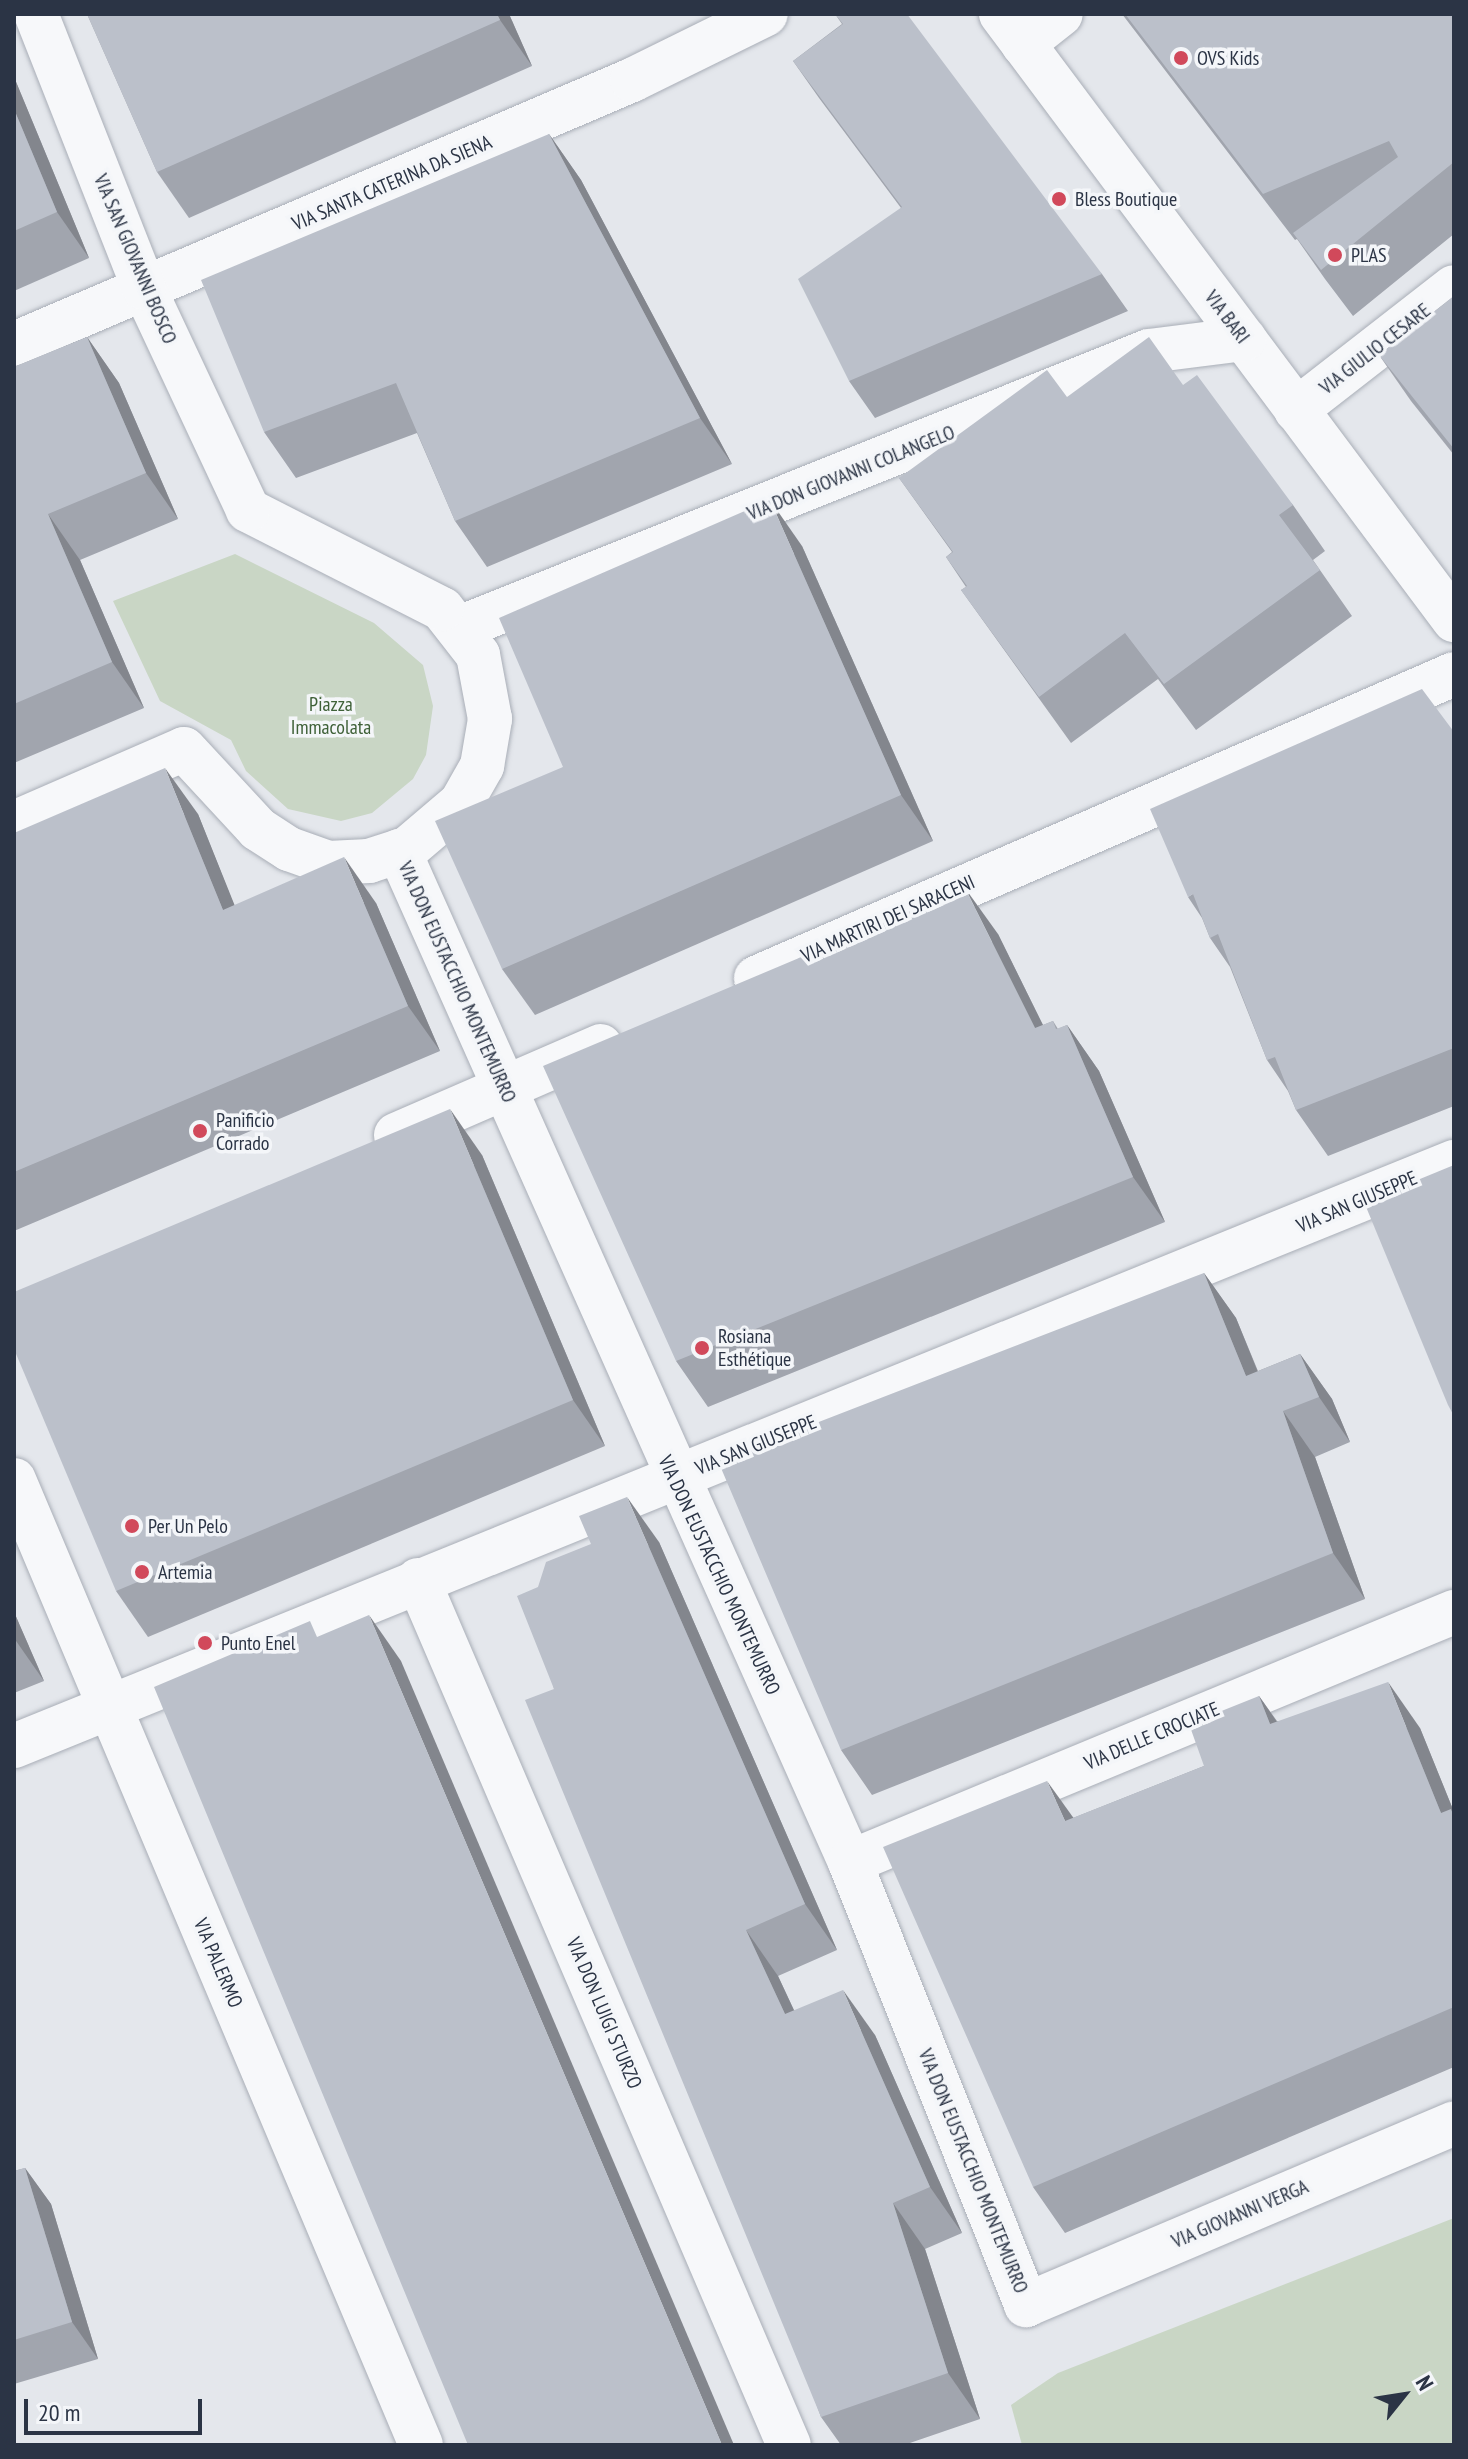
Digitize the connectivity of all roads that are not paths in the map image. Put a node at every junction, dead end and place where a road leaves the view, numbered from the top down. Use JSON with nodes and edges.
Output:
{"nodes":[{"id":1,"x":36,"y":14,"type":"edge"},
{"id":2,"x":766,"y":14,"type":"edge"},
{"id":3,"x":1061,"y":14,"type":"edge"},
{"id":4,"x":1012,"y":29,"type":"edge"},
{"id":5,"x":1454,"y":287,"type":"edge"},
{"id":6,"x":144,"y":288,"type":"junction"},
{"id":7,"x":1244,"y":339,"type":"junction"},
{"id":8,"x":14,"y":344,"type":"edge"},
{"id":9,"x":1296,"y":410,"type":"junction"},
{"id":10,"x":1454,"y":620,"type":"edge"},
{"id":11,"x":462,"y":627,"type":"junction"},
{"id":12,"x":1454,"y":674,"type":"edge"},
{"id":13,"x":14,"y":823,"type":"edge"},
{"id":14,"x":399,"y":851,"type":"junction"},
{"id":15,"x":721,"y":993,"type":"edge"},
{"id":16,"x":634,"y":1031,"type":"edge"},
{"id":17,"x":504,"y":1089,"type":"junction"},
{"id":18,"x":360,"y":1150,"type":"edge"},
{"id":19,"x":1454,"y":1162,"type":"edge"},
{"id":20,"x":674,"y":1478,"type":"junction"},
{"id":21,"x":14,"y":1480,"type":"edge"},
{"id":22,"x":418,"y":1580,"type":"junction"},
{"id":23,"x":1454,"y":1612,"type":"edge"},
{"id":24,"x":110,"y":1706,"type":"junction"},
{"id":25,"x":14,"y":1746,"type":"edge"},
{"id":26,"x":850,"y":1862,"type":"junction"},
{"id":27,"x":1454,"y":2123,"type":"edge"},
{"id":28,"x":1026,"y":2305,"type":"joint"},
{"id":29,"x":421,"y":2445,"type":"edge"},
{"id":30,"x":789,"y":2445,"type":"edge"}],
"edges":[{"from":1,"to":6,"type":"street","name":"VIA SAN GIOVANNI BOSCO"},
{"from":2,"to":6,"type":"street","name":"VIA SANTA CATERINA DA SIENA"},
{"from":3,"to":4,"type":"street"},
{"from":4,"to":7,"type":"street","name":"VIA BARI"},
{"from":5,"to":9,"type":"street","name":"VIA GIULIO CESARE"},
{"from":6,"to":8,"type":"street","name":"VIA SANTA CATERINA DA SIENA"},
{"from":6,"to":11,"type":"street","name":"VIA SAN GIOVANNI BOSCO"},
{"from":7,"to":9,"type":"street","name":"VIA BARI"},
{"from":7,"to":11,"type":"street","name":"VIA DON GIOVANNI COLANGELO"},
{"from":9,"to":10,"type":"street","name":"VIA BARI"},
{"from":11,"to":14,"type":"street"},
{"from":12,"to":15,"type":"street","name":"VIA MARTIRI DEI SARACENI"},
{"from":13,"to":14,"type":"street"},
{"from":14,"to":17,"type":"street","name":"VIA DON EUSTACCHIO MONTEMURRO"},
{"from":16,"to":17,"type":"street"},
{"from":17,"to":18,"type":"street"},
{"from":17,"to":20,"type":"street","name":"VIA DON EUSTACCHIO MONTEMURRO"},
{"from":19,"to":20,"type":"street","name":"VIA SAN GIUSEPPE"},
{"from":20,"to":22,"type":"street","name":"VIA SAN GIUSEPPE"},
{"from":20,"to":26,"type":"street","name":"VIA DON EUSTACCHIO MONTEMURRO"},
{"from":21,"to":24,"type":"street","name":"VIA PALERMO"},
{"from":22,"to":24,"type":"street","name":"VIA SAN GIUSEPPE"},
{"from":22,"to":30,"type":"street","name":"VIA DON LUIGI STURZO"},
{"from":23,"to":26,"type":"street","name":"VIA DELLE CROCIATE"},
{"from":24,"to":25,"type":"street","name":"VIA SAN GIUSEPPE"},
{"from":24,"to":29,"type":"street","name":"VIA PALERMO"},
{"from":26,"to":28,"type":"street","name":"VIA DON EUSTACCHIO MONTEMURRO"},
{"from":27,"to":28,"type":"street","name":"VIA GIOVANNI VERGA"}]}
